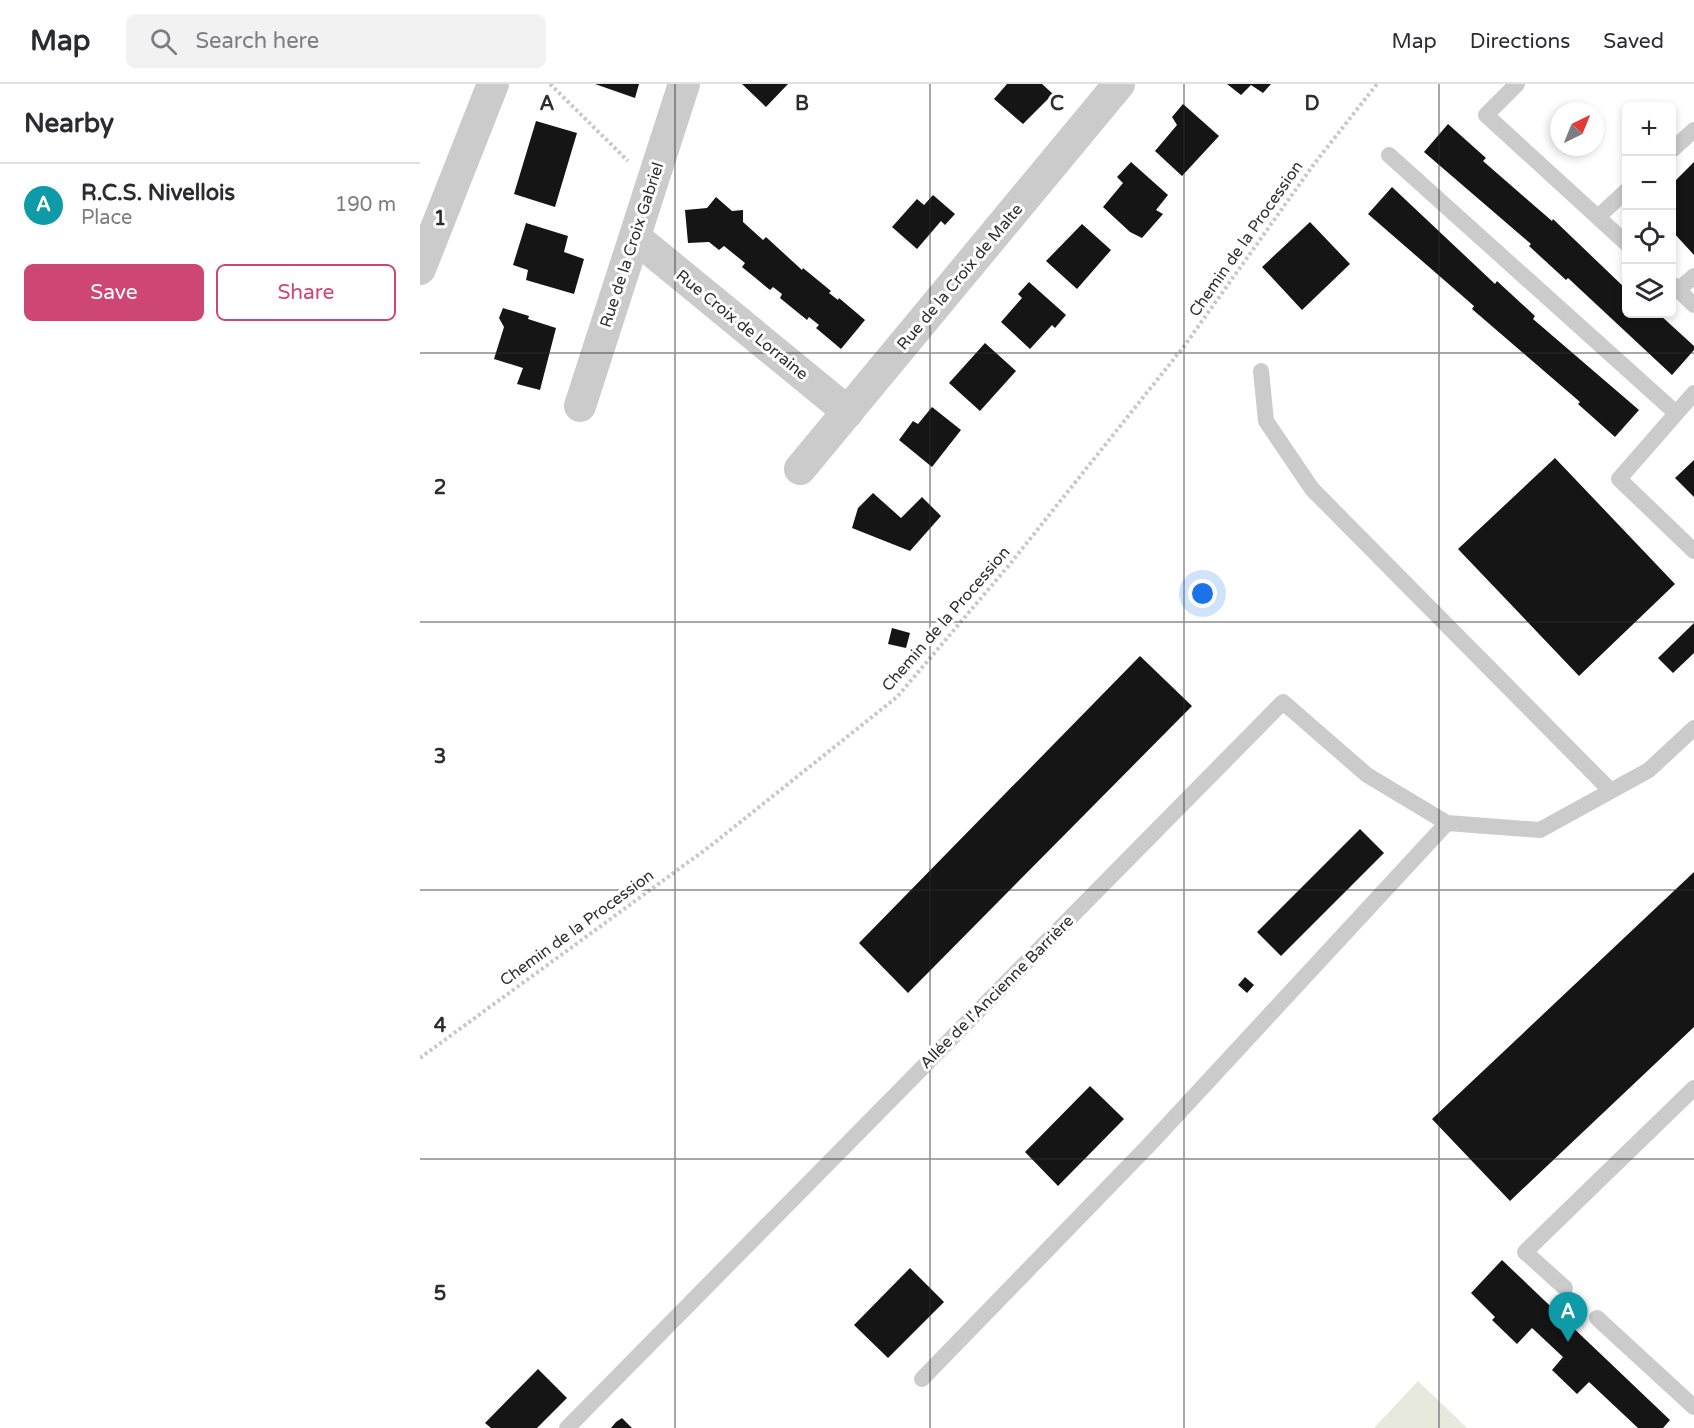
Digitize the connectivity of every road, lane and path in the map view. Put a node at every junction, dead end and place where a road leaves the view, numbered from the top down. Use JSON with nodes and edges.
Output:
{"nodes":[{"id":1,"x":494,"y":84,"type":"edge"},
{"id":2,"x":550,"y":84,"type":"edge"},
{"id":3,"x":684,"y":84,"type":"edge"},
{"id":4,"x":1119,"y":84,"type":"edge"},
{"id":5,"x":1377,"y":84,"type":"edge"},
{"id":6,"x":1517,"y":84,"type":"edge"},
{"id":7,"x":1694,"y":130,"type":"edge"},
{"id":8,"x":1676,"y":146,"type":"edge"},
{"id":9,"x":1389,"y":155,"type":"dead end"},
{"id":10,"x":652,"y":185,"type":"junction"},
{"id":11,"x":1622,"y":195,"type":"edge"},
{"id":12,"x":1598,"y":217,"type":"junction"},
{"id":13,"x":636,"y":238,"type":"junction"},
{"id":14,"x":1622,"y":239,"type":"edge"},
{"id":15,"x":420,"y":269,"type":"edge"},
{"id":16,"x":1694,"y":276,"type":"edge"},
{"id":17,"x":1676,"y":286,"type":"edge"},
{"id":18,"x":1676,"y":288,"type":"edge"},
{"id":19,"x":1694,"y":305,"type":"edge"},
{"id":20,"x":1261,"y":371,"type":"dead end"},
{"id":21,"x":1694,"y":393,"type":"edge"},
{"id":22,"x":580,"y":406,"type":"dead end"},
{"id":23,"x":848,"y":412,"type":"junction"},
{"id":24,"x":1676,"y":413,"type":"junction"},
{"id":25,"x":800,"y":469,"type":"dead end"},
{"id":26,"x":1694,"y":551,"type":"edge"},
{"id":27,"x":1693,"y":730,"type":"edge"},
{"id":28,"x":1611,"y":791,"type":"junction"},
{"id":29,"x":1447,"y":823,"type":"junction"},
{"id":30,"x":420,"y":1058,"type":"edge"},
{"id":31,"x":1694,"y":1088,"type":"edge"},
{"id":32,"x":1565,"y":1288,"type":"dead end"},
{"id":33,"x":1597,"y":1318,"type":"dead end"},
{"id":34,"x":922,"y":1379,"type":"dead end"},
{"id":35,"x":1694,"y":1407,"type":"edge"},
{"id":36,"x":567,"y":1428,"type":"edge"}],
"edges":[{"from":1,"to":15,"type":"street"},
{"from":2,"to":10,"type":"path"},
{"from":3,"to":10,"type":"street","name":"Rue de la Croix Gabriel"},
{"from":4,"to":23,"type":"street","name":"Rue de la Croix de Malte"},
{"from":5,"to":30,"type":"path","name":"Chemin de la Procession"},
{"from":6,"to":12,"type":"lane"},
{"from":7,"to":8,"type":"lane"},
{"from":9,"to":24,"type":"lane"},
{"from":10,"to":13,"type":"street","name":"Rue de la Croix Gabriel"},
{"from":11,"to":12,"type":"lane"},
{"from":12,"to":14,"type":"lane"},
{"from":13,"to":22,"type":"street","name":"Rue de la Croix Gabriel"},
{"from":13,"to":23,"type":"street","name":"Rue Croix de Lorraine"},
{"from":16,"to":17,"type":"lane"},
{"from":18,"to":19,"type":"lane"},
{"from":20,"to":28,"type":"lane"},
{"from":21,"to":24,"type":"lane"},
{"from":23,"to":25,"type":"street","name":"Rue de la Croix de Malte"},
{"from":24,"to":26,"type":"lane"},
{"from":27,"to":28,"type":"lane","name":"Allée de l'Ancienne Barrière"},
{"from":28,"to":29,"type":"lane","name":"Allée de l'Ancienne Barrière"},
{"from":29,"to":34,"type":"lane"},
{"from":29,"to":36,"type":"lane","name":"Allée de l'Ancienne Barrière"},
{"from":31,"to":32,"type":"lane"},
{"from":33,"to":35,"type":"lane"}]}
